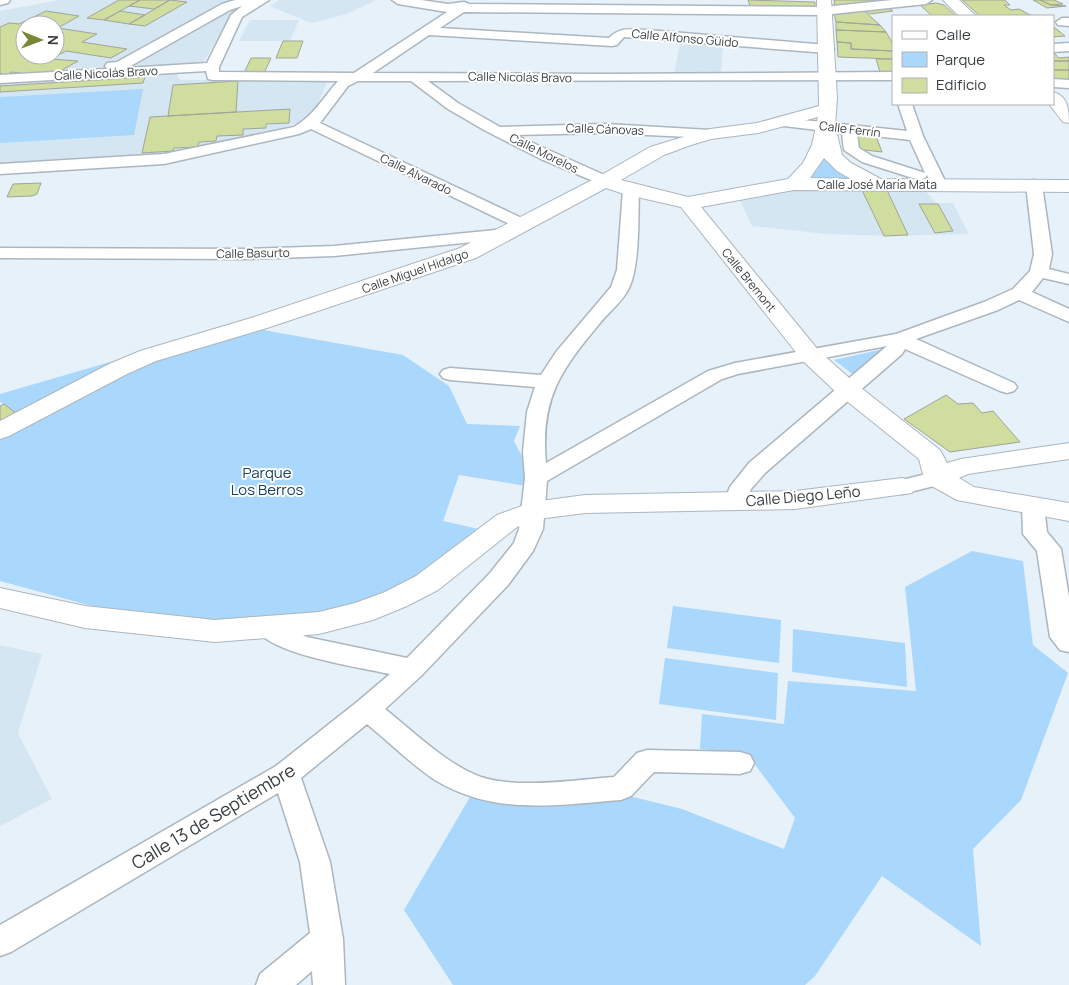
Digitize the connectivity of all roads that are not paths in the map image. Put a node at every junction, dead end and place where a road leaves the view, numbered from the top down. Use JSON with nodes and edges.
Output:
{"nodes":[{"id":1,"x":4,"y":0,"type":"edge"},
{"id":2,"x":247,"y":0,"type":"edge"},
{"id":3,"x":263,"y":0,"type":"edge"},
{"id":4,"x":398,"y":0,"type":"edge"},
{"id":5,"x":476,"y":0,"type":"edge"},
{"id":6,"x":926,"y":0,"type":"edge"},
{"id":7,"x":950,"y":0,"type":"edge"},
{"id":8,"x":0,"y":1,"type":"edge"},
{"id":9,"x":688,"y":5,"type":"edge"},
{"id":10,"x":824,"y":6,"type":"edge"},
{"id":11,"x":461,"y":8,"type":"junction"},
{"id":12,"x":967,"y":15,"type":"edge"},
{"id":13,"x":428,"y":31,"type":"junction"},
{"id":14,"x":1069,"y":47,"type":"edge"},
{"id":15,"x":1054,"y":48,"type":"edge"},
{"id":16,"x":735,"y":51,"type":"junction"},
{"id":17,"x":827,"y":62,"type":"junction"},
{"id":18,"x":62,"y":70,"type":"dead end"},
{"id":19,"x":212,"y":72,"type":"junction"},
{"id":20,"x":413,"y":76,"type":"junction"},
{"id":21,"x":892,"y":76,"type":"edge"},
{"id":22,"x":358,"y":77,"type":"junction"},
{"id":23,"x":732,"y":77,"type":"junction"},
{"id":24,"x":0,"y":79,"type":"edge"},
{"id":25,"x":1054,"y":83,"type":"edge"},
{"id":26,"x":1069,"y":84,"type":"edge"},
{"id":27,"x":1054,"y":90,"type":"edge"},
{"id":28,"x":1054,"y":98,"type":"edge"},
{"id":29,"x":1069,"y":98,"type":"edge"},
{"id":30,"x":904,"y":105,"type":"edge"},
{"id":31,"x":827,"y":118,"type":"junction"},
{"id":32,"x":1069,"y":118,"type":"edge"},
{"id":33,"x":317,"y":126,"type":"junction"},
{"id":34,"x":849,"y":130,"type":"junction"},
{"id":35,"x":500,"y":131,"type":"junction"},
{"id":36,"x":710,"y":134,"type":"junction"},
{"id":37,"x":916,"y":136,"type":"junction"},
{"id":38,"x":897,"y":139,"type":"dead end"},
{"id":39,"x":138,"y":148,"type":"dead end"},
{"id":40,"x":0,"y":156,"type":"edge"},
{"id":41,"x":0,"y":169,"type":"edge"},
{"id":42,"x":899,"y":169,"type":"junction"},
{"id":43,"x":919,"y":174,"type":"dead end"},
{"id":44,"x":0,"y":181,"type":"edge"},
{"id":45,"x":605,"y":181,"type":"junction"},
{"id":46,"x":794,"y":184,"type":"junction"},
{"id":47,"x":877,"y":184,"type":"junction"},
{"id":48,"x":939,"y":185,"type":"junction"},
{"id":49,"x":1034,"y":185,"type":"junction"},
{"id":50,"x":1069,"y":186,"type":"edge"},
{"id":51,"x":631,"y":190,"type":"junction"},
{"id":52,"x":688,"y":203,"type":"junction"},
{"id":53,"x":514,"y":230,"type":"junction"},
{"id":54,"x":2,"y":257,"type":"edge"},
{"id":55,"x":1039,"y":272,"type":"junction"},
{"id":56,"x":1069,"y":279,"type":"edge"},
{"id":57,"x":1019,"y":293,"type":"junction"},
{"id":58,"x":1069,"y":316,"type":"edge"},
{"id":59,"x":899,"y":340,"type":"junction"},
{"id":60,"x":811,"y":356,"type":"junction"},
{"id":61,"x":450,"y":374,"type":"dead end"},
{"id":62,"x":547,"y":382,"type":"junction"},
{"id":63,"x":1007,"y":388,"type":"dead end"},
{"id":64,"x":847,"y":389,"type":"junction"},
{"id":65,"x":0,"y":431,"type":"edge"},
{"id":66,"x":1069,"y":451,"type":"edge"},
{"id":67,"x":536,"y":478,"type":"junction"},
{"id":68,"x":938,"y":478,"type":"junction"},
{"id":69,"x":902,"y":486,"type":"joint"},
{"id":70,"x":735,"y":502,"type":"junction"},
{"id":71,"x":1032,"y":506,"type":"junction"},
{"id":72,"x":533,"y":511,"type":"junction"},
{"id":73,"x":1069,"y":512,"type":"edge"},
{"id":74,"x":0,"y":598,"type":"edge"},
{"id":75,"x":268,"y":628,"type":"junction"},
{"id":76,"x":1069,"y":643,"type":"edge"},
{"id":77,"x":412,"y":669,"type":"junction"},
{"id":78,"x":367,"y":709,"type":"junction"},
{"id":79,"x":740,"y":763,"type":"dead end"},
{"id":80,"x":286,"y":774,"type":"junction"},
{"id":81,"x":327,"y":939,"type":"junction"},
{"id":82,"x":0,"y":942,"type":"edge"},
{"id":83,"x":272,"y":985,"type":"edge"},
{"id":84,"x":329,"y":985,"type":"edge"}],
"edges":[{"from":1,"to":8,"type":"street"},
{"from":2,"to":18,"type":"street"},
{"from":3,"to":19,"type":"street"},
{"from":4,"to":11,"type":"street"},
{"from":5,"to":11,"type":"street"},
{"from":6,"to":10,"type":"street"},
{"from":7,"to":12,"type":"main road"},
{"from":9,"to":10,"type":"street"},
{"from":9,"to":11,"type":"street"},
{"from":10,"to":17,"type":"main road"},
{"from":11,"to":13,"type":"street"},
{"from":13,"to":16,"type":"street","name":"Calle Alfonso Güido"},
{"from":13,"to":22,"type":"street"},
{"from":14,"to":15,"type":"street"},
{"from":16,"to":17,"type":"street","name":"Calle Alfonso Güido"},
{"from":16,"to":23,"type":"street"},
{"from":17,"to":21,"type":"street"},
{"from":17,"to":23,"type":"street","name":"Calle Nicolás Bravo"},
{"from":17,"to":31,"type":"main road"},
{"from":19,"to":22,"type":"street","name":"Calle Nicolás Bravo"},
{"from":19,"to":24,"type":"street","name":"Calle Nicolás Bravo"},
{"from":20,"to":22,"type":"street","name":"Calle Nicolás Bravo"},
{"from":20,"to":23,"type":"street","name":"Calle Nicolás Bravo"},
{"from":20,"to":35,"type":"street","name":"Calle Morelos"},
{"from":22,"to":33,"type":"street"},
{"from":25,"to":26,"type":"street"},
{"from":27,"to":29,"type":"main road"},
{"from":28,"to":32,"type":"main road"},
{"from":30,"to":37,"type":"street"},
{"from":31,"to":34,"type":"street","name":"Calle Ferrín"},
{"from":31,"to":36,"type":"main road","name":"Calle Miguel Hidalgo"},
{"from":31,"to":46,"type":"main road"},
{"from":31,"to":47,"type":"main road"},
{"from":33,"to":41,"type":"street"},
{"from":33,"to":44,"type":"street"},
{"from":33,"to":53,"type":"street","name":"Calle Alvarado"},
{"from":34,"to":37,"type":"street","name":"Calle Ferrín"},
{"from":34,"to":42,"type":"street"},
{"from":35,"to":36,"type":"street","name":"Calle Cánovas"},
{"from":35,"to":45,"type":"street","name":"Calle Morelos"},
{"from":36,"to":45,"type":"main road","name":"Calle Miguel Hidalgo"},
{"from":37,"to":48,"type":"street"},
{"from":38,"to":42,"type":"street"},
{"from":39,"to":40,"type":"street"},
{"from":42,"to":43,"type":"street"},
{"from":45,"to":51,"type":"main road","name":"Calle Morelos"},
{"from":45,"to":53,"type":"main road","name":"Calle Miguel Hidalgo"},
{"from":46,"to":47,"type":"main road","name":"Calle José María Mata"},
{"from":46,"to":52,"type":"main road","name":"Calle José María Mata"},
{"from":47,"to":48,"type":"main road","name":"Calle José María Mata"},
{"from":48,"to":49,"type":"main road","name":"Calle José María Mata"},
{"from":49,"to":50,"type":"main road","name":"Calle José María Mata"},
{"from":49,"to":55,"type":"street"},
{"from":51,"to":52,"type":"main road","name":"Calle Morelos"},
{"from":51,"to":62,"type":"street","name":"Calle 13 de Septiembre"},
{"from":52,"to":60,"type":"main road","name":"Calle Bremont"},
{"from":53,"to":54,"type":"street","name":"Calle Basurto"},
{"from":53,"to":65,"type":"main road","name":"Calle Miguel Hidalgo"},
{"from":55,"to":56,"type":"street"},
{"from":55,"to":57,"type":"street"},
{"from":57,"to":58,"type":"street"},
{"from":57,"to":59,"type":"street"},
{"from":59,"to":60,"type":"street"},
{"from":59,"to":63,"type":"street"},
{"from":59,"to":64,"type":"street"},
{"from":60,"to":64,"type":"main road","name":"Calle Bremont"},
{"from":60,"to":67,"type":"street"},
{"from":61,"to":62,"type":"street"},
{"from":62,"to":67,"type":"street","name":"Calle 13 de Septiembre"},
{"from":64,"to":68,"type":"main road","name":"Calle Bremont"},
{"from":64,"to":70,"type":"street"},
{"from":66,"to":68,"type":"main road","name":"Calle Diego Leño"},
{"from":67,"to":72,"type":"street","name":"Calle 13 de Septiembre"},
{"from":68,"to":69,"type":"street","name":"Calle Diego Leño"},
{"from":68,"to":71,"type":"main road"},
{"from":69,"to":70,"type":"main road","name":"Calle Diego Leño"},
{"from":70,"to":72,"type":"main road","name":"Calle Diego Leño"},
{"from":71,"to":73,"type":"main road"},
{"from":71,"to":76,"type":"street"},
{"from":72,"to":75,"type":"main road","name":"Calle Diego Leño"},
{"from":72,"to":77,"type":"street","name":"Calle 13 de Septiembre"},
{"from":74,"to":75,"type":"main road","name":"Calle Diego Leño"},
{"from":75,"to":77,"type":"street"},
{"from":77,"to":78,"type":"street","name":"Calle 13 de Septiembre"},
{"from":78,"to":79,"type":"street"},
{"from":78,"to":80,"type":"street","name":"Calle 13 de Septiembre"},
{"from":80,"to":81,"type":"street"},
{"from":80,"to":82,"type":"street","name":"Calle 13 de Septiembre"},
{"from":81,"to":83,"type":"street"},
{"from":81,"to":84,"type":"street"}]}
